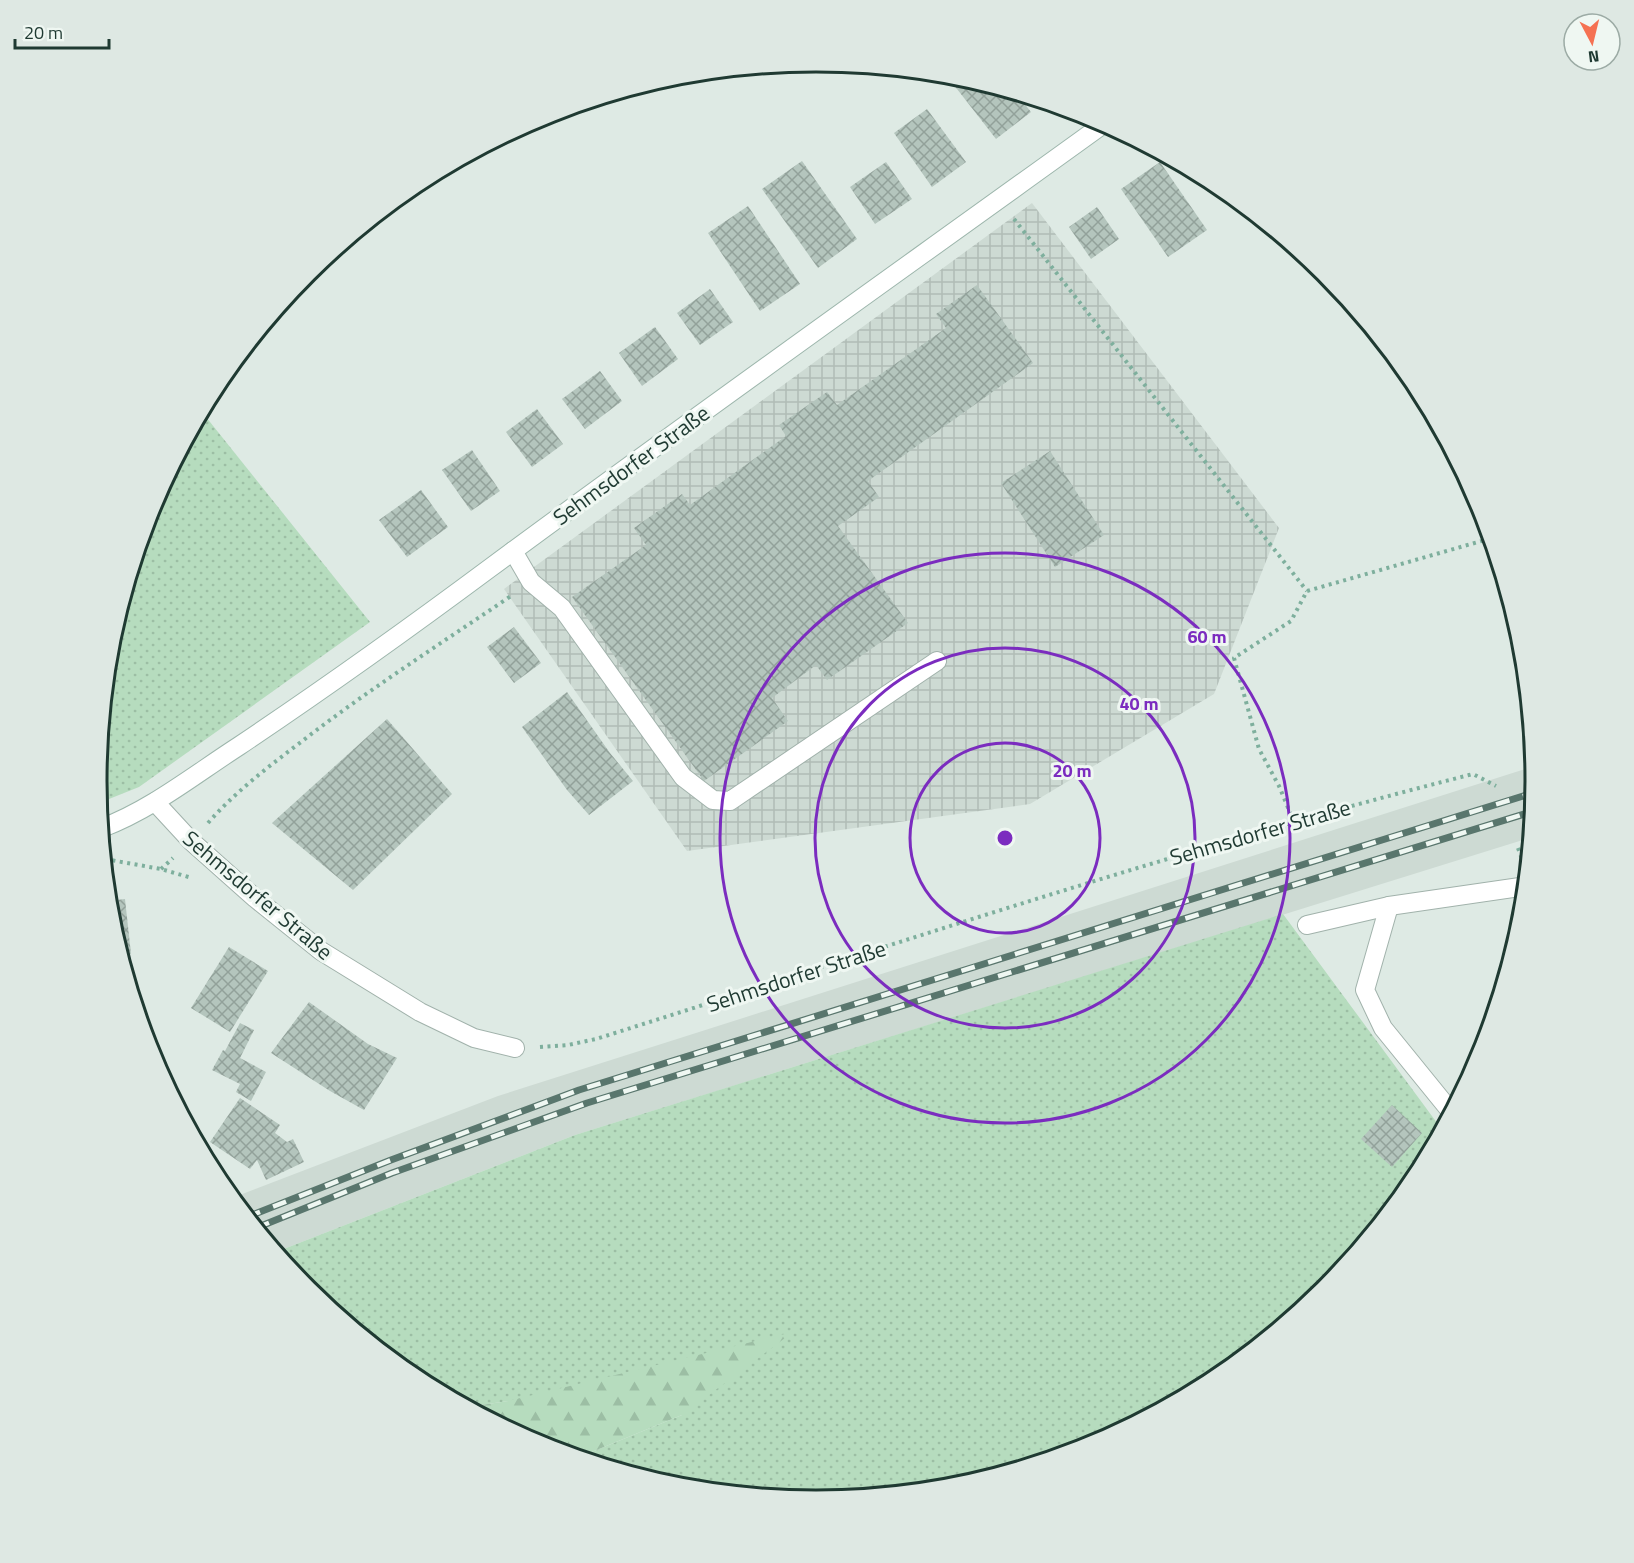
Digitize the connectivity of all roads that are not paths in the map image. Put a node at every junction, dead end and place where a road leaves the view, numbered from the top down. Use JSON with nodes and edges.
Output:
{"nodes":[{"id":1,"x":1096,"y":129,"type":"edge"},
{"id":2,"x":513,"y":551,"type":"junction"},
{"id":3,"x":937,"y":661,"type":"dead end"},
{"id":4,"x":155,"y":802,"type":"junction"},
{"id":5,"x":109,"y":825,"type":"edge"},
{"id":6,"x":1518,"y":887,"type":"edge"},
{"id":7,"x":1389,"y":906,"type":"junction"},
{"id":8,"x":1307,"y":925,"type":"dead end"},
{"id":9,"x":515,"y":1048,"type":"road end"},
{"id":10,"x":1447,"y":1107,"type":"edge"}],
"edges":[{"from":1,"to":2,"type":"main road","name":"Sehmsdorfer Straße"},
{"from":2,"to":3,"type":"main road"},
{"from":2,"to":4,"type":"main road","name":"Sehmsdorfer Straße"},
{"from":4,"to":5,"type":"main road","name":"Sehmsdorfer Straße"},
{"from":4,"to":9,"type":"main road","name":"Sehmsdorfer Straße"},
{"from":6,"to":7,"type":"main road"},
{"from":7,"to":8,"type":"main road"},
{"from":7,"to":10,"type":"main road"}]}
